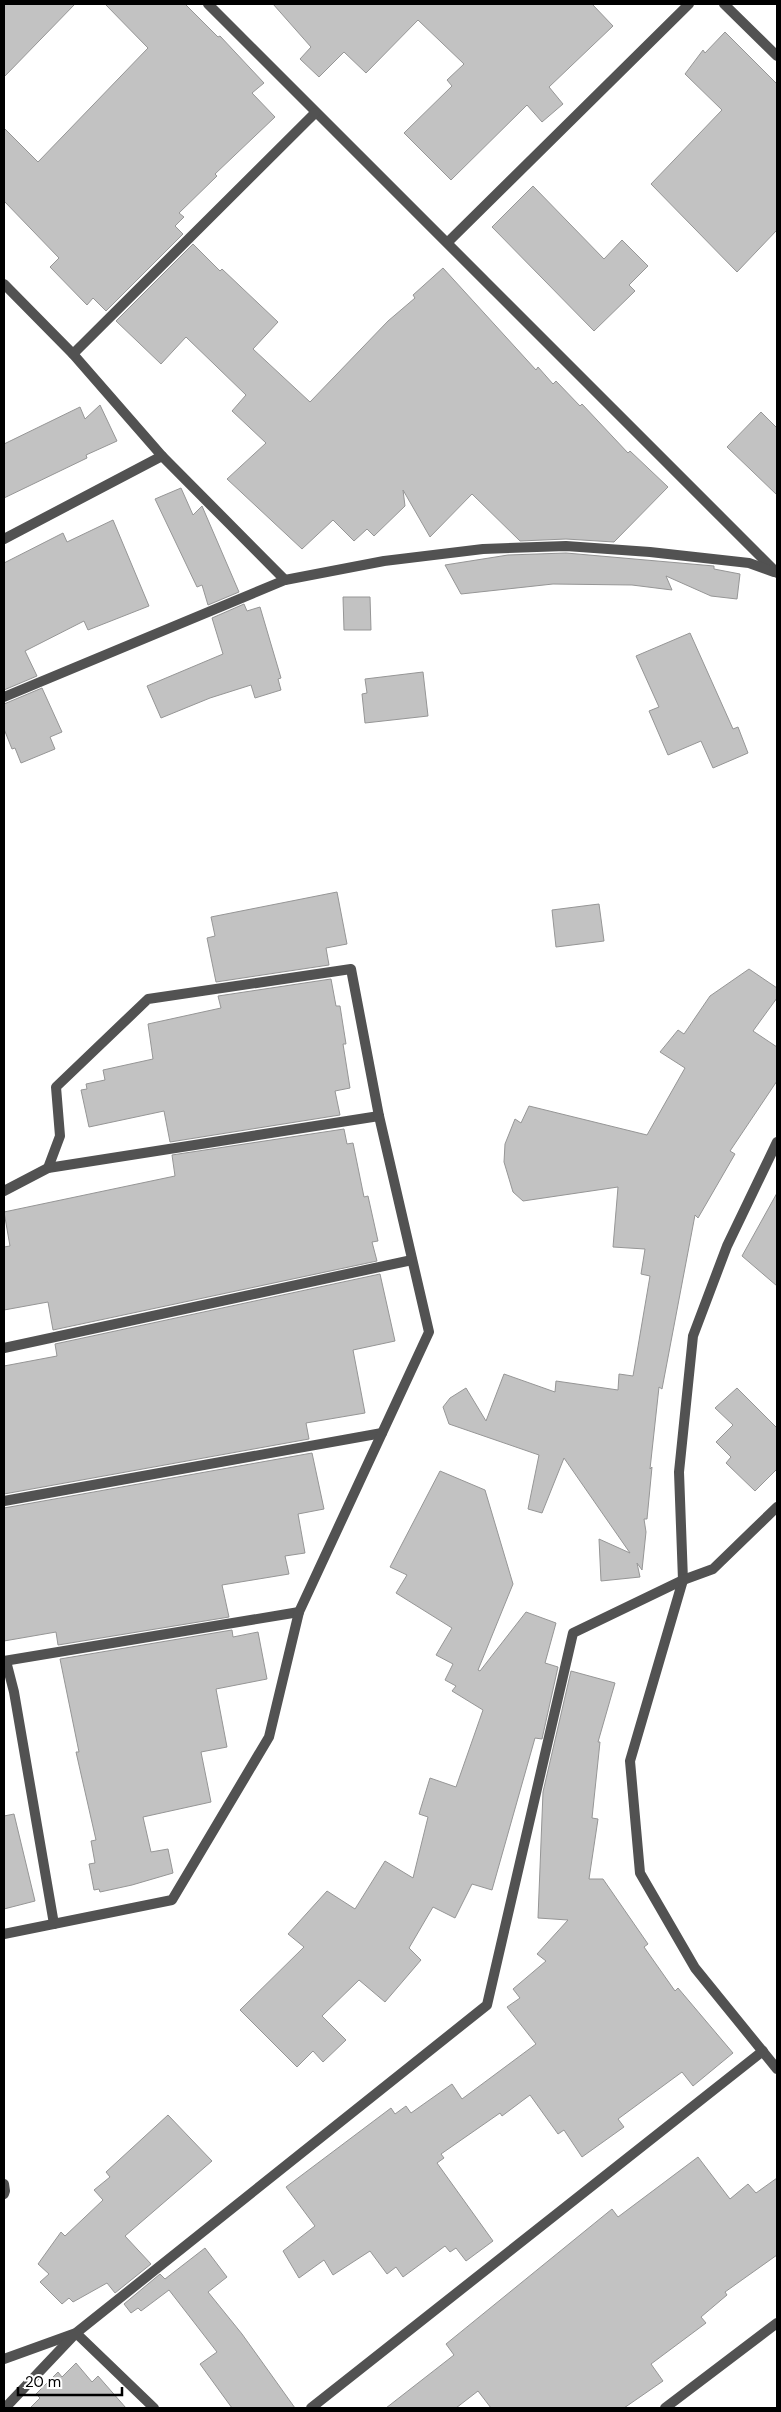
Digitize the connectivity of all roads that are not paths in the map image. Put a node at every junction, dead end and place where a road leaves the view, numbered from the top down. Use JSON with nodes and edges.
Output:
{"nodes":[{"id":1,"x":208,"y":4,"type":"edge"},
{"id":2,"x":689,"y":4,"type":"edge"},
{"id":3,"x":724,"y":4,"type":"edge"},
{"id":4,"x":777,"y":56,"type":"edge"},
{"id":5,"x":315,"y":113,"type":"junction"},
{"id":6,"x":448,"y":242,"type":"junction"},
{"id":7,"x":4,"y":284,"type":"edge"},
{"id":8,"x":73,"y":354,"type":"junction"},
{"id":9,"x":162,"y":456,"type":"junction"},
{"id":10,"x":4,"y":539,"type":"edge"},
{"id":11,"x":777,"y":573,"type":"edge"},
{"id":12,"x":285,"y":580,"type":"junction"},
{"id":13,"x":4,"y":696,"type":"edge"},
{"id":14,"x":379,"y":1116,"type":"junction"},
{"id":15,"x":777,"y":1142,"type":"edge"},
{"id":16,"x":48,"y":1168,"type":"junction"},
{"id":17,"x":4,"y":1191,"type":"edge"},
{"id":18,"x":412,"y":1260,"type":"junction"},
{"id":19,"x":4,"y":1348,"type":"edge"},
{"id":20,"x":382,"y":1433,"type":"junction"},
{"id":21,"x":4,"y":1501,"type":"edge"},
{"id":22,"x":777,"y":1507,"type":"edge"},
{"id":23,"x":683,"y":1580,"type":"junction"},
{"id":24,"x":299,"y":1612,"type":"junction"},
{"id":25,"x":5,"y":1661,"type":"edge"},
{"id":26,"x":54,"y":1924,"type":"junction"},
{"id":27,"x":4,"y":1934,"type":"edge"},
{"id":28,"x":762,"y":2051,"type":"junction"},
{"id":29,"x":777,"y":2068,"type":"edge"},
{"id":30,"x":4,"y":2184,"type":"edge"},
{"id":31,"x":4,"y":2194,"type":"edge"},
{"id":32,"x":777,"y":2323,"type":"edge"},
{"id":33,"x":76,"y":2333,"type":"junction"},
{"id":34,"x":4,"y":2359,"type":"edge"},
{"id":35,"x":4,"y":2408,"type":"edge"},
{"id":36,"x":154,"y":2408,"type":"edge"},
{"id":37,"x":311,"y":2408,"type":"edge"},
{"id":38,"x":666,"y":2408,"type":"edge"}],
"edges":[{"from":1,"to":5,"type":"street"},
{"from":2,"to":6,"type":"street"},
{"from":3,"to":4,"type":"street"},
{"from":5,"to":6,"type":"street"},
{"from":5,"to":8,"type":"street"},
{"from":6,"to":11,"type":"street"},
{"from":7,"to":8,"type":"street"},
{"from":8,"to":9,"type":"street"},
{"from":9,"to":10,"type":"street"},
{"from":9,"to":12,"type":"street"},
{"from":11,"to":12,"type":"street"},
{"from":12,"to":13,"type":"street"},
{"from":14,"to":16,"type":"street"},
{"from":14,"to":16,"type":"street"},
{"from":14,"to":18,"type":"street"},
{"from":15,"to":23,"type":"street"},
{"from":16,"to":17,"type":"street"},
{"from":18,"to":19,"type":"street"},
{"from":18,"to":20,"type":"street"},
{"from":20,"to":21,"type":"street"},
{"from":20,"to":24,"type":"street"},
{"from":22,"to":23,"type":"street"},
{"from":23,"to":28,"type":"street"},
{"from":23,"to":33,"type":"street"},
{"from":24,"to":25,"type":"street"},
{"from":24,"to":26,"type":"street"},
{"from":25,"to":26,"type":"street"},
{"from":26,"to":27,"type":"street"},
{"from":28,"to":29,"type":"street"},
{"from":28,"to":37,"type":"street"},
{"from":30,"to":31,"type":"street"},
{"from":32,"to":38,"type":"street"},
{"from":33,"to":34,"type":"street"},
{"from":33,"to":35,"type":"street"},
{"from":33,"to":36,"type":"street"}]}
